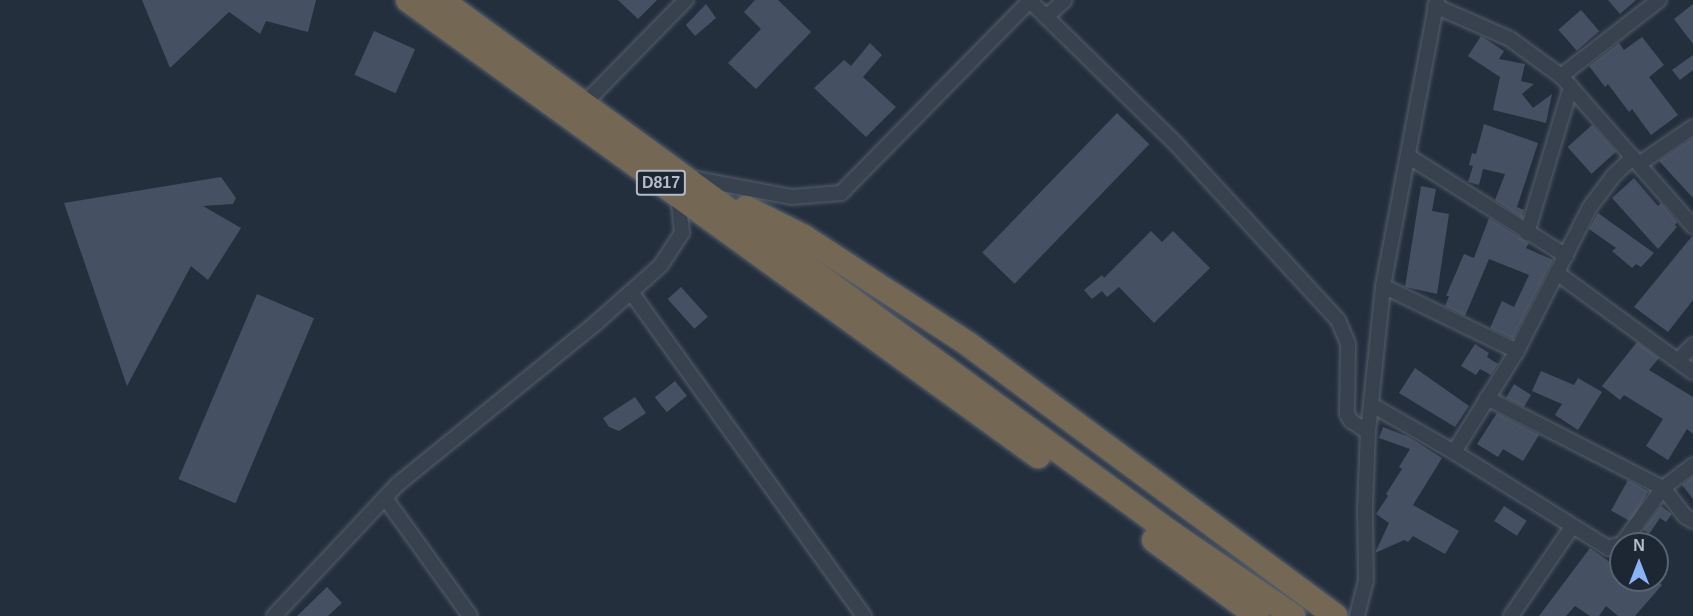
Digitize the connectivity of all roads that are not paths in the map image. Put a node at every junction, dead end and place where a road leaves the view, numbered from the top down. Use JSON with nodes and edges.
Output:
{"nodes":[{"id":1,"x":408,"y":0,"type":"edge"},
{"id":2,"x":441,"y":0,"type":"edge"},
{"id":3,"x":686,"y":0,"type":"edge"},
{"id":4,"x":1030,"y":0,"type":"edge"},
{"id":5,"x":1065,"y":0,"type":"edge"},
{"id":6,"x":1656,"y":1,"type":"edge"},
{"id":7,"x":1436,"y":3,"type":"edge"},
{"id":8,"x":1046,"y":17,"type":"junction"},
{"id":9,"x":1561,"y":76,"type":"junction"},
{"id":10,"x":1571,"y":86,"type":"junction"},
{"id":11,"x":584,"y":104,"type":"junction"},
{"id":12,"x":1693,"y":127,"type":"edge"},
{"id":13,"x":1408,"y":156,"type":"junction"},
{"id":14,"x":1636,"y":160,"type":"junction"},
{"id":15,"x":681,"y":185,"type":"junction"},
{"id":16,"x":1693,"y":226,"type":"edge"},
{"id":17,"x":1527,"y":233,"type":"junction"},
{"id":18,"x":1566,"y":256,"type":"junction"},
{"id":19,"x":1557,"y":273,"type":"junction"},
{"id":20,"x":1383,"y":286,"type":"junction"},
{"id":21,"x":631,"y":292,"type":"junction"},
{"id":22,"x":1693,"y":345,"type":"edge"},
{"id":23,"x":1517,"y":351,"type":"junction"},
{"id":24,"x":920,"y":359,"type":"junction"},
{"id":25,"x":1677,"y":362,"type":"junction"},
{"id":26,"x":1693,"y":372,"type":"edge"},
{"id":27,"x":1487,"y":398,"type":"junction"},
{"id":28,"x":1372,"y":405,"type":"junction"},
{"id":29,"x":1368,"y":432,"type":"junction"},
{"id":30,"x":1454,"y":452,"type":"junction"},
{"id":31,"x":1693,"y":465,"type":"edge"},
{"id":32,"x":1663,"y":488,"type":"junction"},
{"id":33,"x":385,"y":498,"type":"junction"},
{"id":34,"x":1693,"y":521,"type":"edge"},
{"id":35,"x":1572,"y":527,"type":"junction"},
{"id":36,"x":1630,"y":532,"type":"edge"},
{"id":37,"x":1609,"y":548,"type":"edge"},
{"id":38,"x":274,"y":616,"type":"edge"},
{"id":39,"x":470,"y":616,"type":"edge"},
{"id":40,"x":864,"y":616,"type":"edge"},
{"id":41,"x":1257,"y":616,"type":"edge"},
{"id":42,"x":1293,"y":616,"type":"edge"},
{"id":43,"x":1335,"y":616,"type":"edge"},
{"id":44,"x":1358,"y":616,"type":"edge"},
{"id":45,"x":1511,"y":616,"type":"edge"}],
"edges":[{"from":1,"to":15,"type":"highway","number":"D817"},
{"from":2,"to":11,"type":"highway","number":"D817"},
{"from":3,"to":11,"type":"street"},
{"from":4,"to":8,"type":"street"},
{"from":4,"to":15,"type":"street"},
{"from":5,"to":8,"type":"street"},
{"from":6,"to":9,"type":"street"},
{"from":7,"to":9,"type":"street"},
{"from":7,"to":13,"type":"street"},
{"from":8,"to":29,"type":"street"},
{"from":9,"to":10,"type":"street"},
{"from":10,"to":14,"type":"street"},
{"from":10,"to":17,"type":"street"},
{"from":11,"to":15,"type":"highway","number":"D817"},
{"from":12,"to":14,"type":"street"},
{"from":13,"to":17,"type":"street"},
{"from":13,"to":20,"type":"street"},
{"from":14,"to":16,"type":"street"},
{"from":14,"to":18,"type":"street"},
{"from":15,"to":21,"type":"street"},
{"from":15,"to":24,"type":"highway","number":"D817"},
{"from":15,"to":43,"type":"highway"},
{"from":17,"to":18,"type":"street"},
{"from":18,"to":19,"type":"street"},
{"from":19,"to":23,"type":"street"},
{"from":19,"to":25,"type":"street"},
{"from":20,"to":23,"type":"street"},
{"from":20,"to":28,"type":"street"},
{"from":21,"to":33,"type":"street"},
{"from":21,"to":40,"type":"street"},
{"from":22,"to":25,"type":"street"},
{"from":23,"to":27,"type":"street"},
{"from":24,"to":41,"type":"highway"},
{"from":24,"to":42,"type":"highway"},
{"from":25,"to":26,"type":"street"},
{"from":27,"to":30,"type":"street"},
{"from":27,"to":32,"type":"street"},
{"from":28,"to":29,"type":"street"},
{"from":28,"to":30,"type":"street"},
{"from":29,"to":44,"type":"street"},
{"from":30,"to":35,"type":"street"},
{"from":31,"to":32,"type":"street"},
{"from":32,"to":34,"type":"street"},
{"from":32,"to":36,"type":"street"},
{"from":33,"to":38,"type":"street"},
{"from":33,"to":39,"type":"street"},
{"from":35,"to":37,"type":"street"},
{"from":35,"to":45,"type":"street"}]}
